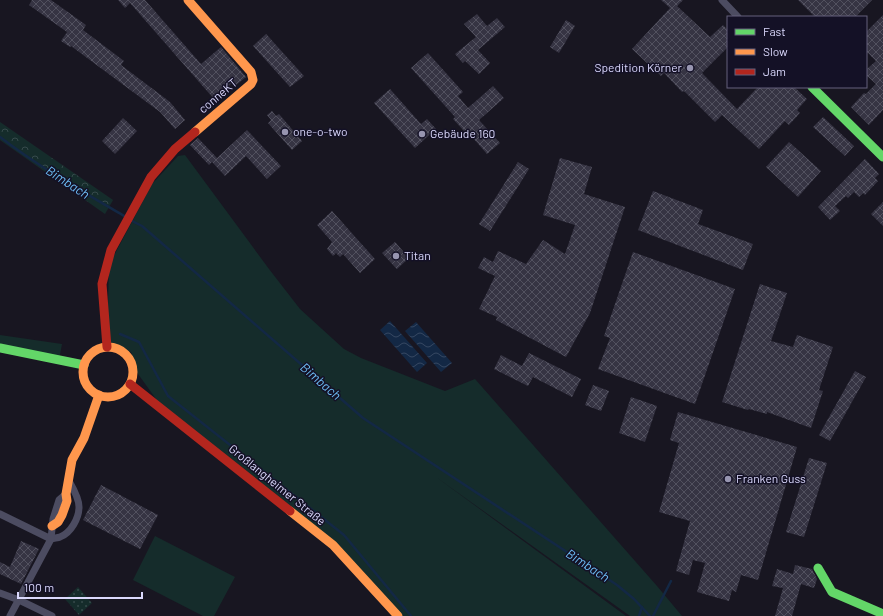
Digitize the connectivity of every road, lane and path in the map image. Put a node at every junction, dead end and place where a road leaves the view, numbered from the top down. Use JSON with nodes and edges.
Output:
{"nodes":[{"id":1,"x":188,"y":0,"type":"edge"},
{"id":2,"x":722,"y":0,"type":"edge"},
{"id":3,"x":737,"y":16,"type":"edge"},
{"id":4,"x":813,"y":88,"type":"edge"},
{"id":5,"x":883,"y":157,"type":"edge"},
{"id":6,"x":107,"y":347,"type":"junction"},
{"id":7,"x":0,"y":348,"type":"edge"},
{"id":8,"x":84,"y":365,"type":"junction"},
{"id":9,"x":130,"y":384,"type":"junction"},
{"id":10,"x":99,"y":394,"type":"junction"},
{"id":11,"x":69,"y":481,"type":"junction"},
{"id":12,"x":0,"y":514,"type":"edge"},
{"id":13,"x":52,"y":526,"type":"joint"},
{"id":14,"x":51,"y":539,"type":"junction"},
{"id":15,"x":818,"y":568,"type":"dead end"},
{"id":16,"x":0,"y":594,"type":"edge"},
{"id":17,"x":19,"y":600,"type":"junction"},
{"id":18,"x":883,"y":614,"type":"edge"},
{"id":19,"x":10,"y":616,"type":"edge"},
{"id":20,"x":52,"y":616,"type":"edge"},
{"id":21,"x":398,"y":616,"type":"edge"}],
"edges":[{"from":1,"to":6,"type":"street","name":"conneKT"},
{"from":2,"to":3,"type":"street"},
{"from":4,"to":5,"type":"street"},
{"from":6,"to":8,"type":"street"},
{"from":6,"to":9,"type":"street"},
{"from":7,"to":8,"type":"street"},
{"from":8,"to":10,"type":"street"},
{"from":9,"to":10,"type":"street"},
{"from":9,"to":21,"type":"street","name":"Großlangheimer Straße"},
{"from":10,"to":11,"type":"street"},
{"from":11,"to":13,"type":"street"},
{"from":11,"to":14,"type":"street"},
{"from":12,"to":14,"type":"street"},
{"from":13,"to":14,"type":"street"},
{"from":14,"to":17,"type":"street"},
{"from":15,"to":18,"type":"street"},
{"from":16,"to":17,"type":"street"},
{"from":17,"to":19,"type":"street"},
{"from":17,"to":20,"type":"street"}]}
